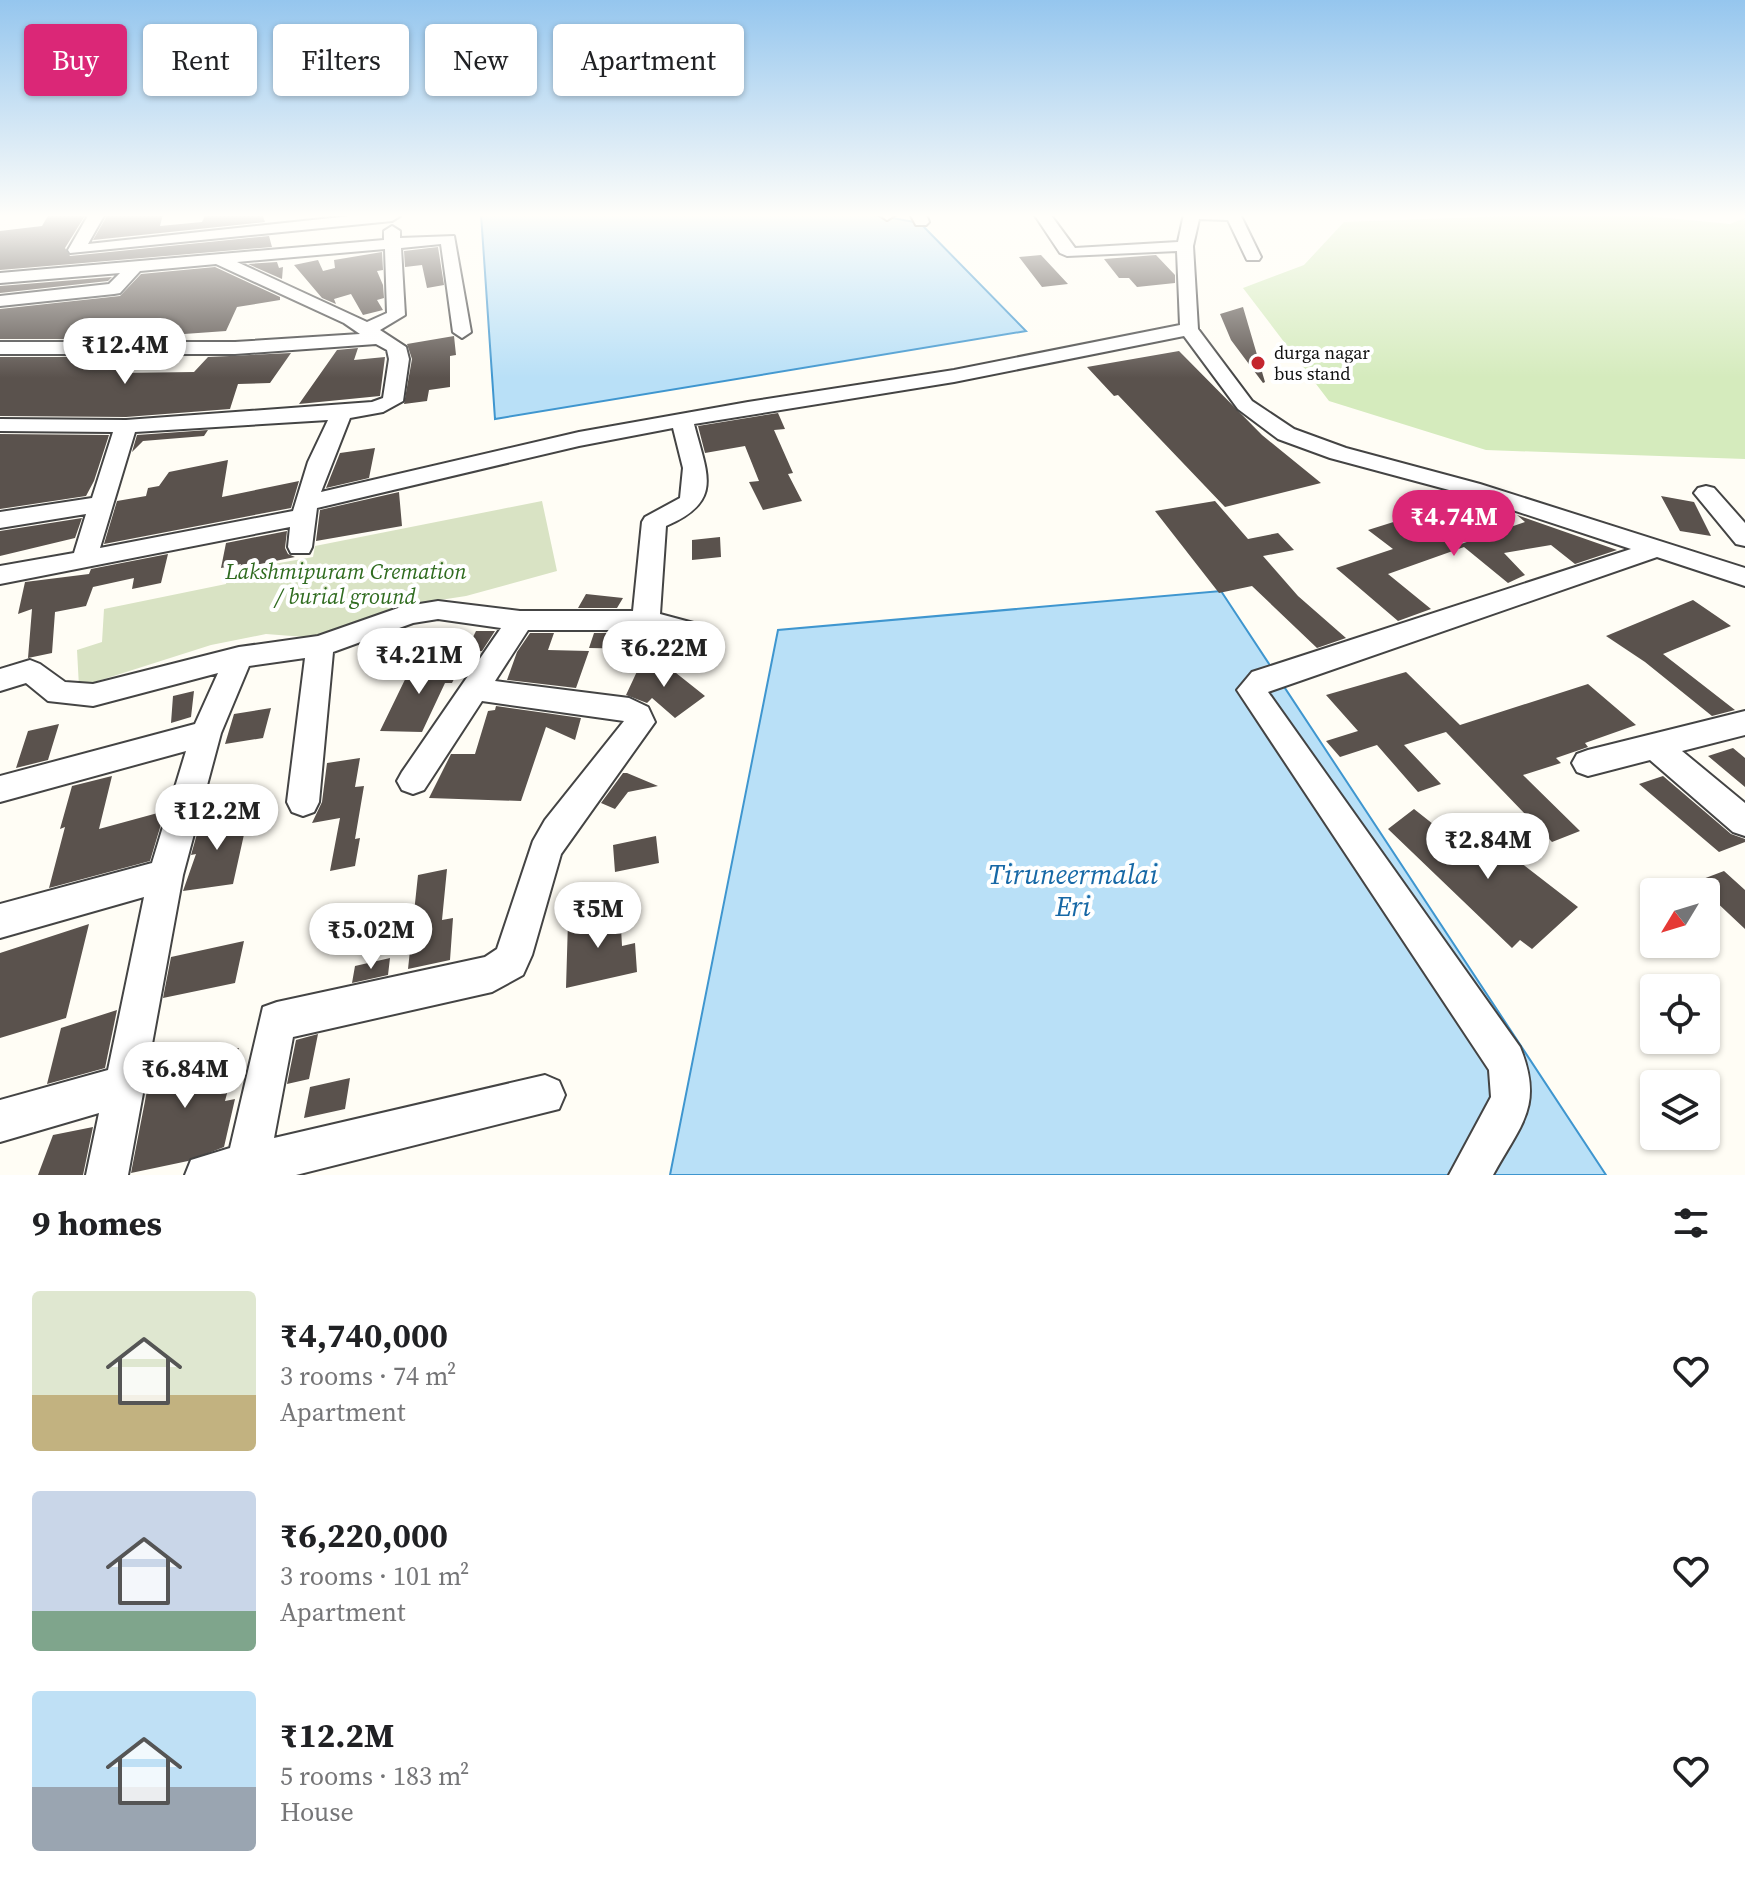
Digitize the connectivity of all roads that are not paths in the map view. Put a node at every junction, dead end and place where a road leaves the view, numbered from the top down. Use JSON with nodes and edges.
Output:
{"nodes":[{"id":1,"x":103,"y":269,"type":"edge"},
{"id":2,"x":132,"y":269,"type":"edge"},
{"id":3,"x":243,"y":269,"type":"edge"},
{"id":4,"x":393,"y":269,"type":"edge"},
{"id":5,"x":454,"y":269,"type":"edge"},
{"id":6,"x":1186,"y":269,"type":"edge"},
{"id":7,"x":0,"y":278,"type":"edge"},
{"id":8,"x":0,"y":301,"type":"edge"},
{"id":9,"x":1189,"y":329,"type":"junction"},
{"id":10,"x":462,"y":332,"type":"dead end"},
{"id":11,"x":374,"y":333,"type":"junction"},
{"id":12,"x":0,"y":348,"type":"edge"},
{"id":13,"x":342,"y":413,"type":"junction"},
{"id":14,"x":682,"y":421,"type":"junction"},
{"id":15,"x":0,"y":425,"type":"edge"},
{"id":16,"x":126,"y":426,"type":"junction"},
{"id":17,"x":1706,"y":493,"type":"dead end"},
{"id":18,"x":100,"y":504,"type":"junction"},
{"id":19,"x":304,"y":510,"type":"junction"},
{"id":20,"x":0,"y":520,"type":"edge"},
{"id":21,"x":1745,"y":538,"type":"edge"},
{"id":22,"x":300,"y":547,"type":"dead end"},
{"id":23,"x":1659,"y":548,"type":"junction"},
{"id":24,"x":84,"y":559,"type":"junction"},
{"id":25,"x":0,"y":575,"type":"edge"},
{"id":26,"x":1745,"y":577,"type":"edge"},
{"id":27,"x":646,"y":620,"type":"junction"},
{"id":28,"x":520,"y":621,"type":"junction"},
{"id":29,"x":691,"y":632,"type":"dead end"},
{"id":30,"x":320,"y":646,"type":"junction"},
{"id":31,"x":239,"y":657,"type":"junction"},
{"id":32,"x":0,"y":680,"type":"edge"},
{"id":33,"x":474,"y":689,"type":"junction"},
{"id":34,"x":1745,"y":723,"type":"edge"},
{"id":35,"x":206,"y":733,"type":"junction"},
{"id":36,"x":1655,"y":746,"type":"junction"},
{"id":37,"x":1588,"y":763,"type":"dead end"},
{"id":38,"x":413,"y":781,"type":"dead end"},
{"id":39,"x":0,"y":789,"type":"edge"},
{"id":40,"x":303,"y":802,"type":"dead end"},
{"id":41,"x":1745,"y":822,"type":"edge"},
{"id":42,"x":166,"y":875,"type":"junction"},
{"id":43,"x":0,"y":921,"type":"edge"},
{"id":44,"x":123,"y":1086,"type":"junction"},
{"id":45,"x":545,"y":1095,"type":"dead end"},
{"id":46,"x":0,"y":1121,"type":"edge"},
{"id":47,"x":246,"y":1170,"type":"edge"},
{"id":48,"x":107,"y":1175,"type":"edge"},
{"id":49,"x":206,"y":1175,"type":"edge"},
{"id":50,"x":1470,"y":1175,"type":"edge"}],
"edges":[{"from":1,"to":7,"type":"street"},
{"from":2,"to":8,"type":"street"},
{"from":3,"to":11,"type":"street"},
{"from":4,"to":11,"type":"street"},
{"from":5,"to":10,"type":"street"},
{"from":6,"to":9,"type":"street"},
{"from":9,"to":14,"type":"street"},
{"from":9,"to":23,"type":"street"},
{"from":11,"to":12,"type":"street"},
{"from":11,"to":13,"type":"street"},
{"from":13,"to":16,"type":"street"},
{"from":13,"to":19,"type":"street"},
{"from":14,"to":19,"type":"street"},
{"from":14,"to":27,"type":"street"},
{"from":15,"to":16,"type":"street"},
{"from":16,"to":18,"type":"street"},
{"from":17,"to":21,"type":"street"},
{"from":18,"to":20,"type":"street"},
{"from":18,"to":24,"type":"street"},
{"from":19,"to":22,"type":"street"},
{"from":19,"to":24,"type":"street"},
{"from":23,"to":26,"type":"street"},
{"from":23,"to":50,"type":"street"},
{"from":24,"to":25,"type":"street"},
{"from":27,"to":28,"type":"street"},
{"from":27,"to":29,"type":"street"},
{"from":28,"to":30,"type":"street"},
{"from":28,"to":33,"type":"street"},
{"from":30,"to":31,"type":"street"},
{"from":30,"to":40,"type":"street"},
{"from":31,"to":32,"type":"street"},
{"from":31,"to":35,"type":"street"},
{"from":33,"to":38,"type":"street"},
{"from":33,"to":47,"type":"street"},
{"from":34,"to":36,"type":"street"},
{"from":35,"to":39,"type":"street"},
{"from":35,"to":42,"type":"street"},
{"from":36,"to":37,"type":"street"},
{"from":36,"to":41,"type":"street"},
{"from":42,"to":43,"type":"street"},
{"from":42,"to":44,"type":"street"},
{"from":44,"to":46,"type":"street"},
{"from":44,"to":48,"type":"street"},
{"from":45,"to":47,"type":"street"},
{"from":47,"to":49,"type":"street"}]}
